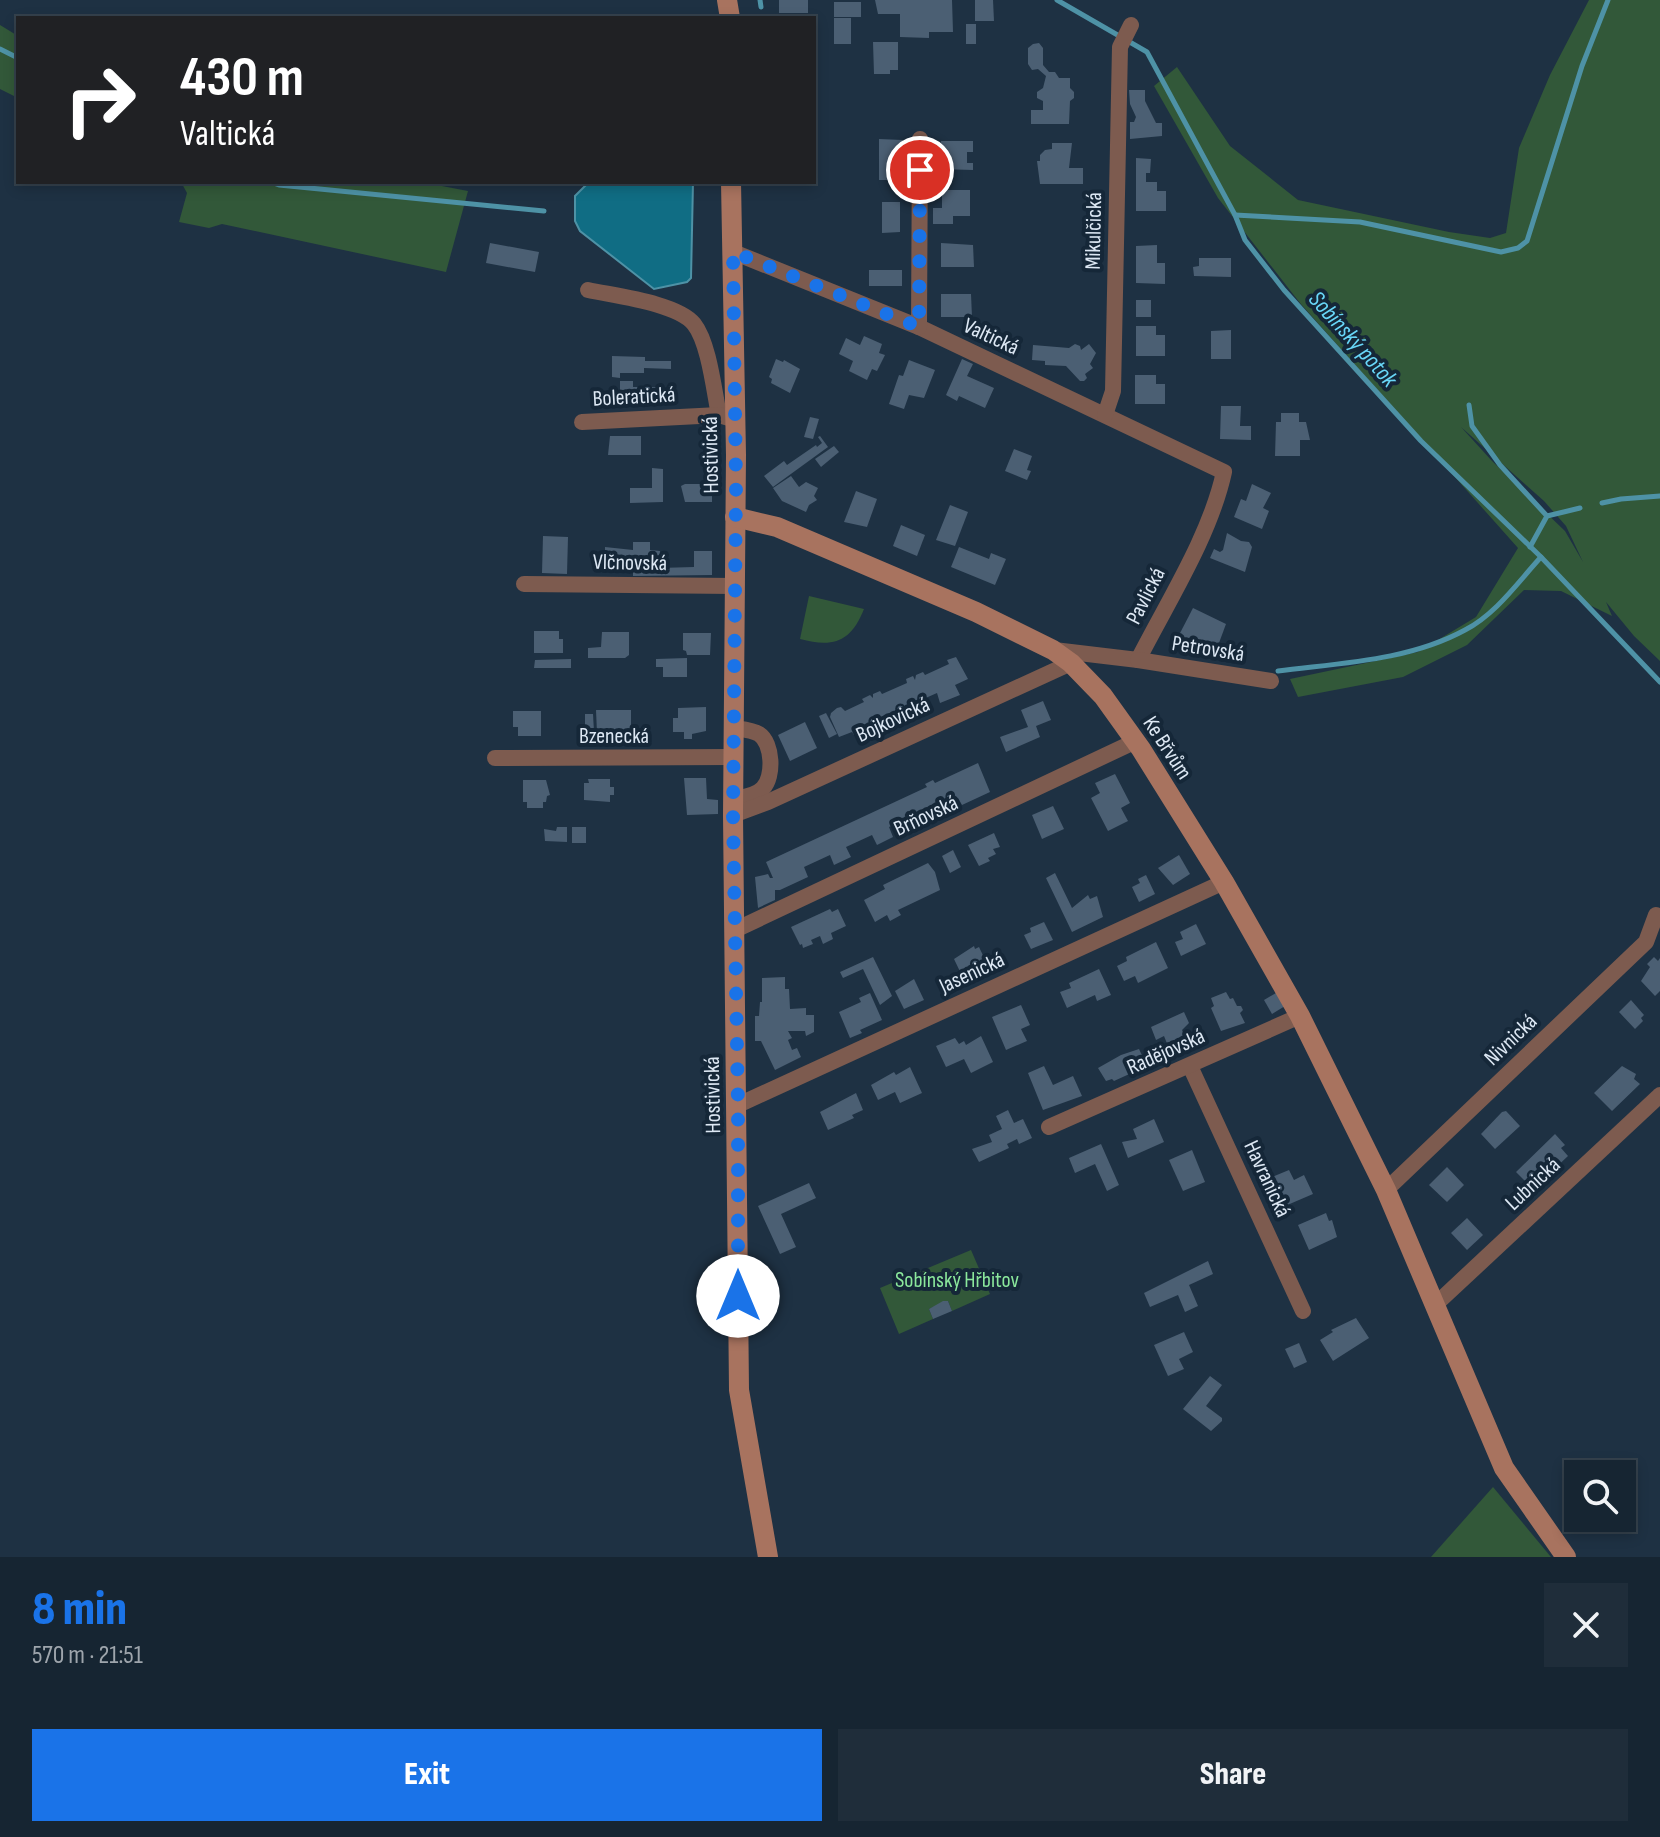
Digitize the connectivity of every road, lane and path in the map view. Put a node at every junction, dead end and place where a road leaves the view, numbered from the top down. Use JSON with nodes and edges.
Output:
{"nodes":[{"id":1,"x":1131,"y":25,"type":"dead end"},
{"id":2,"x":920,"y":139,"type":"dead end"},
{"id":3,"x":731,"y":184,"type":"edge"},
{"id":4,"x":733,"y":252,"type":"junction"},
{"id":5,"x":588,"y":290,"type":"dead end"},
{"id":6,"x":919,"y":327,"type":"junction"},
{"id":7,"x":1105,"y":415,"type":"junction"},
{"id":8,"x":727,"y":418,"type":"junction"},
{"id":9,"x":582,"y":422,"type":"dead end"},
{"id":10,"x":1224,"y":472,"type":"joint"},
{"id":11,"x":735,"y":517,"type":"junction"},
{"id":12,"x":524,"y":584,"type":"dead end"},
{"id":13,"x":735,"y":586,"type":"junction"},
{"id":14,"x":1053,"y":650,"type":"junction"},
{"id":15,"x":1138,"y":660,"type":"junction"},
{"id":16,"x":1071,"y":663,"type":"junction"},
{"id":17,"x":1271,"y":681,"type":"dead end"},
{"id":18,"x":734,"y":728,"type":"junction"},
{"id":19,"x":1136,"y":741,"type":"junction"},
{"id":20,"x":733,"y":757,"type":"junction"},
{"id":21,"x":495,"y":758,"type":"dead end"},
{"id":22,"x":733,"y":807,"type":"junction"},
{"id":23,"x":1224,"y":882,"type":"junction"},
{"id":24,"x":1656,"y":915,"type":"dead end"},
{"id":25,"x":735,"y":930,"type":"junction"},
{"id":26,"x":1300,"y":1016,"type":"junction"},
{"id":27,"x":1190,"y":1066,"type":"junction"},
{"id":28,"x":1660,"y":1095,"type":"edge"},
{"id":29,"x":738,"y":1105,"type":"junction"},
{"id":30,"x":1049,"y":1127,"type":"dead end"},
{"id":31,"x":1386,"y":1190,"type":"junction"},
{"id":32,"x":1435,"y":1305,"type":"junction"},
{"id":33,"x":1303,"y":1311,"type":"dead end"},
{"id":34,"x":768,"y":1557,"type":"edge"},
{"id":35,"x":1566,"y":1557,"type":"edge"}],
"edges":[{"from":1,"to":7,"type":"street","name":"Mikulčická"},
{"from":2,"to":6,"type":"street"},
{"from":3,"to":4,"type":"street","name":"Hostivická"},
{"from":4,"to":6,"type":"street","name":"Valtická"},
{"from":4,"to":8,"type":"street","name":"Hostivická"},
{"from":5,"to":8,"type":"street","name":"Hostivická"},
{"from":6,"to":7,"type":"street","name":"Valtická"},
{"from":7,"to":10,"type":"street","name":"Valtická"},
{"from":8,"to":9,"type":"street","name":"Boleratická"},
{"from":8,"to":11,"type":"street","name":"Hostivická"},
{"from":10,"to":15,"type":"street","name":"Pavlická"},
{"from":11,"to":13,"type":"street","name":"Hostivická"},
{"from":11,"to":14,"type":"street","name":"Ke Břvům"},
{"from":12,"to":13,"type":"street","name":"Vlčnovská"},
{"from":13,"to":18,"type":"street","name":"Hostivická"},
{"from":14,"to":15,"type":"street","name":"Pavlická"},
{"from":14,"to":16,"type":"street","name":"Ke Břvům"},
{"from":15,"to":17,"type":"street","name":"Petrovská"},
{"from":16,"to":19,"type":"street","name":"Ke Břvům"},
{"from":16,"to":22,"type":"street","name":"Bojkovická"},
{"from":18,"to":20,"type":"street","name":"Hostivická"},
{"from":18,"to":22,"type":"street"},
{"from":19,"to":23,"type":"street","name":"Ke Břvům"},
{"from":19,"to":25,"type":"street","name":"Brňovská"},
{"from":20,"to":21,"type":"street","name":"Bzenecká"},
{"from":20,"to":22,"type":"street","name":"Hostivická"},
{"from":22,"to":25,"type":"street","name":"Hostivická"},
{"from":23,"to":26,"type":"street","name":"Ke Břvům"},
{"from":23,"to":29,"type":"street","name":"Jasenická"},
{"from":24,"to":31,"type":"street","name":"Nivnická"},
{"from":25,"to":29,"type":"street","name":"Hostivická"},
{"from":26,"to":27,"type":"street","name":"Radějovská"},
{"from":26,"to":31,"type":"street","name":"Ke Břvům"},
{"from":27,"to":30,"type":"street","name":"Radějovská"},
{"from":27,"to":33,"type":"street","name":"Havranická"},
{"from":28,"to":32,"type":"street","name":"Lubnická"},
{"from":29,"to":34,"type":"street","name":"Hostivická"},
{"from":31,"to":32,"type":"street","name":"Ke Břvům"},
{"from":32,"to":35,"type":"street","name":"Ke Břvům"}]}
